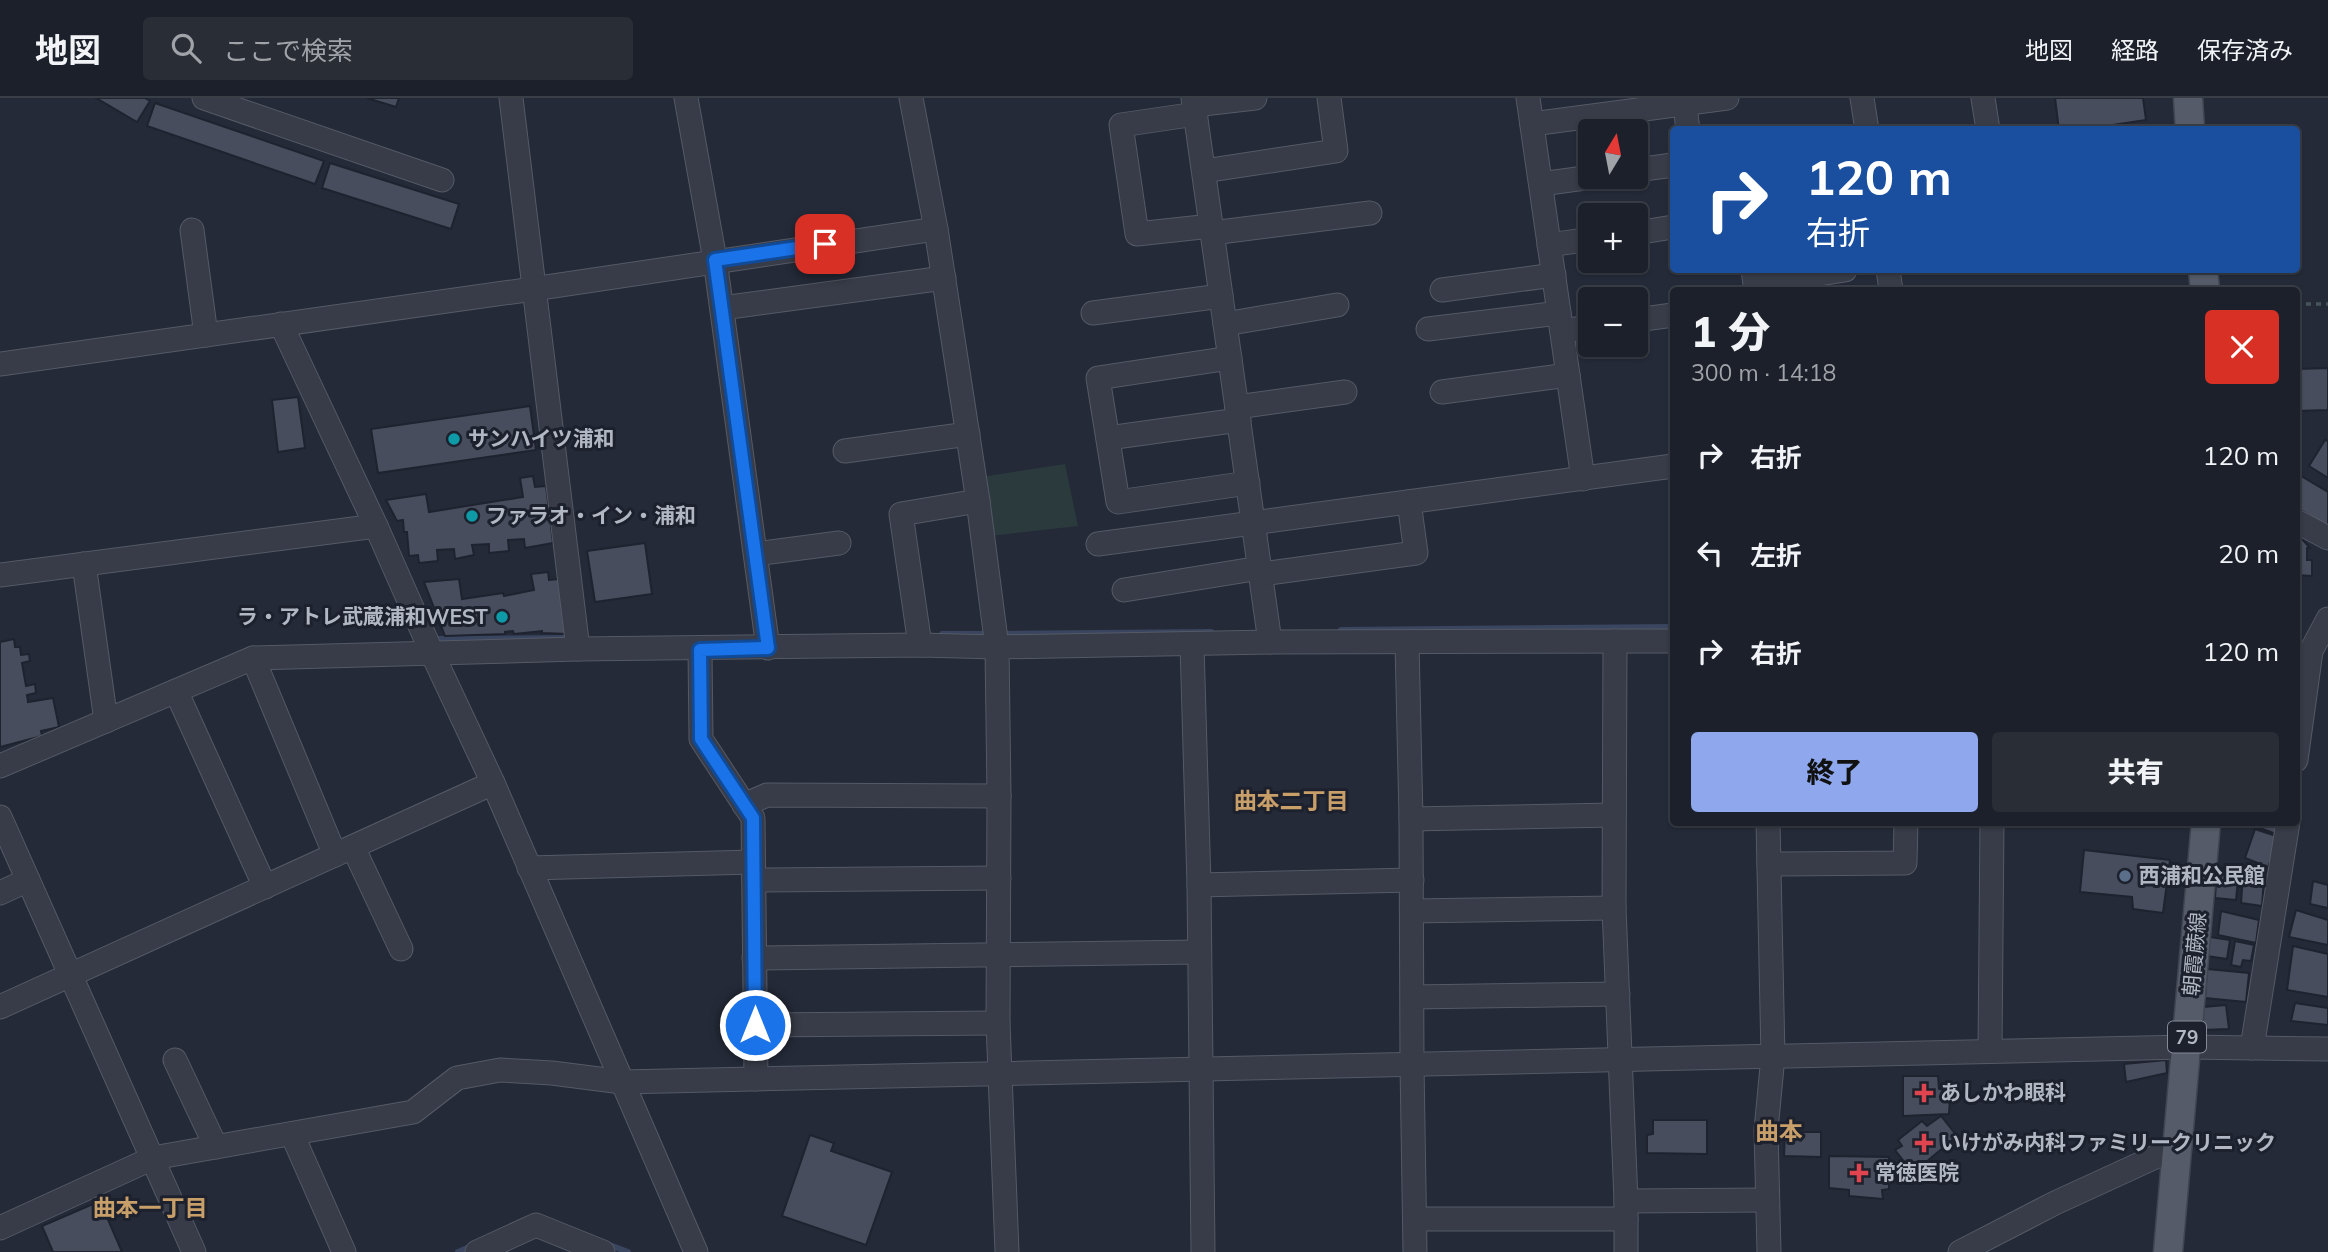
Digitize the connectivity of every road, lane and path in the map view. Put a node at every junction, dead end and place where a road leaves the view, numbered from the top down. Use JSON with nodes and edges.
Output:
{"nodes":[{"id":1,"x":204,"y":98,"type":"edge"},
{"id":2,"x":511,"y":98,"type":"edge"},
{"id":3,"x":687,"y":98,"type":"edge"},
{"id":4,"x":911,"y":98,"type":"edge"},
{"id":5,"x":1255,"y":98,"type":"edge"},
{"id":6,"x":1329,"y":98,"type":"edge"},
{"id":7,"x":1528,"y":98,"type":"edge"},
{"id":8,"x":1727,"y":98,"type":"edge"},
{"id":9,"x":1862,"y":98,"type":"edge"},
{"id":10,"x":1983,"y":98,"type":"edge"},
{"id":11,"x":2188,"y":98,"type":"edge"},
{"id":12,"x":1684,"y":101,"type":"edge"},
{"id":13,"x":1194,"y":106,"type":"edge"},
{"id":14,"x":263,"y":108,"type":"edge"},
{"id":15,"x":1532,"y":124,"type":"junction"},
{"id":16,"x":1687,"y":126,"type":"edge"},
{"id":17,"x":1866,"y":126,"type":"edge"},
{"id":18,"x":1987,"y":126,"type":"edge"},
{"id":19,"x":2190,"y":126,"type":"edge"},
{"id":20,"x":1670,"y":165,"type":"edge"},
{"id":21,"x":1648,"y":168,"type":"edge"},
{"id":22,"x":1204,"y":171,"type":"junction"},
{"id":23,"x":1578,"y":179,"type":"edge"},
{"id":24,"x":442,"y":180,"type":"dead end"},
{"id":25,"x":1541,"y":184,"type":"junction"},
{"id":26,"x":1370,"y":213,"type":"dead end"},
{"id":27,"x":1670,"y":227,"type":"edge"},
{"id":28,"x":936,"y":229,"type":"junction"},
{"id":29,"x":1212,"y":229,"type":"junction"},
{"id":30,"x":192,"y":230,"type":"dead end"},
{"id":31,"x":1648,"y":231,"type":"edge"},
{"id":32,"x":1578,"y":241,"type":"edge"},
{"id":33,"x":1549,"y":245,"type":"junction"},
{"id":34,"x":715,"y":260,"type":"junction"},
{"id":35,"x":1753,"y":273,"type":"edge"},
{"id":36,"x":1826,"y":273,"type":"edge"},
{"id":37,"x":1554,"y":275,"type":"junction"},
{"id":38,"x":944,"y":278,"type":"junction"},
{"id":39,"x":533,"y":289,"type":"junction"},
{"id":40,"x":1442,"y":289,"type":"dead end"},
{"id":41,"x":1221,"y":296,"type":"junction"},
{"id":42,"x":2300,"y":304,"type":"edge"},
{"id":43,"x":2328,"y":304,"type":"edge"},
{"id":44,"x":1337,"y":305,"type":"dead end"},
{"id":45,"x":722,"y":308,"type":"junction"},
{"id":46,"x":1093,"y":313,"type":"dead end"},
{"id":47,"x":1670,"y":315,"type":"edge"},
{"id":48,"x":1648,"y":318,"type":"edge"},
{"id":49,"x":1560,"y":322,"type":"junction"},
{"id":50,"x":281,"y":324,"type":"junction"},
{"id":51,"x":1225,"y":324,"type":"junction"},
{"id":52,"x":1578,"y":325,"type":"edge"},
{"id":53,"x":1428,"y":330,"type":"dead end"},
{"id":54,"x":206,"y":335,"type":"junction"},
{"id":55,"x":1230,"y":358,"type":"junction"},
{"id":56,"x":0,"y":364,"type":"edge"},
{"id":57,"x":1568,"y":375,"type":"junction"},
{"id":58,"x":1345,"y":392,"type":"dead end"},
{"id":59,"x":1443,"y":392,"type":"dead end"},
{"id":60,"x":1238,"y":414,"type":"junction"},
{"id":61,"x":968,"y":434,"type":"junction"},
{"id":62,"x":1108,"y":438,"type":"junction"},
{"id":63,"x":845,"y":451,"type":"dead end"},
{"id":64,"x":1670,"y":466,"type":"edge"},
{"id":65,"x":1583,"y":479,"type":"junction"},
{"id":66,"x":1248,"y":483,"type":"junction"},
{"id":67,"x":978,"y":501,"type":"junction"},
{"id":68,"x":1409,"y":502,"type":"junction"},
{"id":69,"x":1254,"y":522,"type":"junction"},
{"id":70,"x":2300,"y":523,"type":"edge"},
{"id":71,"x":376,"y":526,"type":"junction"},
{"id":72,"x":2328,"y":538,"type":"edge"},
{"id":73,"x":839,"y":543,"type":"dead end"},
{"id":74,"x":1098,"y":544,"type":"dead end"},
{"id":75,"x":756,"y":554,"type":"junction"},
{"id":76,"x":84,"y":564,"type":"junction"},
{"id":77,"x":1261,"y":571,"type":"junction"},
{"id":78,"x":0,"y":575,"type":"edge"},
{"id":79,"x":1124,"y":590,"type":"dead end"},
{"id":80,"x":2328,"y":619,"type":"edge"},
{"id":81,"x":1615,"y":641,"type":"junction"},
{"id":82,"x":1670,"y":641,"type":"edge"},
{"id":83,"x":1270,"y":642,"type":"junction"},
{"id":84,"x":1406,"y":643,"type":"junction"},
{"id":85,"x":920,"y":645,"type":"junction"},
{"id":86,"x":1192,"y":645,"type":"junction"},
{"id":87,"x":997,"y":647,"type":"junction"},
{"id":88,"x":768,"y":648,"type":"junction"},
{"id":89,"x":578,"y":649,"type":"junction"},
{"id":90,"x":700,"y":650,"type":"junction"},
{"id":91,"x":432,"y":653,"type":"junction"},
{"id":92,"x":253,"y":658,"type":"junction"},
{"id":93,"x":2301,"y":680,"type":"edge"},
{"id":94,"x":176,"y":691,"type":"junction"},
{"id":95,"x":106,"y":721,"type":"junction"},
{"id":96,"x":0,"y":766,"type":"edge"},
{"id":97,"x":493,"y":783,"type":"junction"},
{"id":98,"x":999,"y":796,"type":"junction"},
{"id":99,"x":744,"y":805,"type":"junction"},
{"id":100,"x":1614,"y":815,"type":"junction"},
{"id":101,"x":0,"y":817,"type":"edge"},
{"id":102,"x":1411,"y":819,"type":"junction"},
{"id":103,"x":1768,"y":826,"type":"edge"},
{"id":104,"x":1906,"y":826,"type":"edge"},
{"id":105,"x":1992,"y":826,"type":"edge"},
{"id":106,"x":2206,"y":826,"type":"edge"},
{"id":107,"x":2287,"y":826,"type":"edge"},
{"id":108,"x":344,"y":851,"type":"junction"},
{"id":109,"x":1769,"y":864,"type":"junction"},
{"id":110,"x":529,"y":868,"type":"junction"},
{"id":111,"x":754,"y":871,"type":"junction"},
{"id":112,"x":999,"y":878,"type":"junction"},
{"id":113,"x":29,"y":880,"type":"junction"},
{"id":114,"x":1412,"y":880,"type":"junction"},
{"id":115,"x":1199,"y":885,"type":"junction"},
{"id":116,"x":265,"y":887,"type":"junction"},
{"id":117,"x":0,"y":893,"type":"edge"},
{"id":118,"x":1614,"y":908,"type":"junction"},
{"id":119,"x":1412,"y":911,"type":"junction"},
{"id":120,"x":401,"y":949,"type":"dead end"},
{"id":121,"x":1199,"y":952,"type":"junction"},
{"id":122,"x":998,"y":955,"type":"junction"},
{"id":123,"x":754,"y":958,"type":"junction"},
{"id":124,"x":71,"y":975,"type":"junction"},
{"id":125,"x":1618,"y":993,"type":"junction"},
{"id":126,"x":1413,"y":997,"type":"junction"},
{"id":127,"x":0,"y":1007,"type":"edge"},
{"id":128,"x":998,"y":1023,"type":"junction"},
{"id":129,"x":755,"y":1025,"type":"junction"},
{"id":130,"x":2187,"y":1047,"type":"junction"},
{"id":131,"x":2252,"y":1048,"type":"junction"},
{"id":132,"x":2328,"y":1049,"type":"edge"},
{"id":133,"x":1990,"y":1051,"type":"junction"},
{"id":134,"x":1773,"y":1056,"type":"junction"},
{"id":135,"x":1620,"y":1059,"type":"junction"},
{"id":136,"x":175,"y":1060,"type":"dead end"},
{"id":137,"x":1412,"y":1064,"type":"junction"},
{"id":138,"x":1201,"y":1069,"type":"junction"},
{"id":139,"x":1001,"y":1073,"type":"junction"},
{"id":140,"x":756,"y":1079,"type":"junction"},
{"id":141,"x":622,"y":1082,"type":"junction"},
{"id":142,"x":292,"y":1133,"type":"junction"},
{"id":143,"x":216,"y":1147,"type":"junction"},
{"id":144,"x":2177,"y":1147,"type":"junction"},
{"id":145,"x":153,"y":1158,"type":"junction"},
{"id":146,"x":1766,"y":1200,"type":"junction"},
{"id":147,"x":1626,"y":1210,"type":"junction"},
{"id":148,"x":1415,"y":1219,"type":"junction"},
{"id":149,"x":0,"y":1228,"type":"edge"},
{"id":150,"x":520,"y":1243,"type":"edge"},
{"id":151,"x":194,"y":1252,"type":"edge"},
{"id":152,"x":344,"y":1252,"type":"edge"},
{"id":153,"x":477,"y":1252,"type":"edge"},
{"id":154,"x":603,"y":1252,"type":"edge"},
{"id":155,"x":696,"y":1252,"type":"edge"},
{"id":156,"x":1007,"y":1252,"type":"edge"},
{"id":157,"x":1203,"y":1252,"type":"edge"},
{"id":158,"x":1415,"y":1252,"type":"edge"},
{"id":159,"x":1626,"y":1252,"type":"edge"},
{"id":160,"x":1769,"y":1252,"type":"edge"},
{"id":161,"x":1960,"y":1252,"type":"edge"},
{"id":162,"x":2168,"y":1252,"type":"edge"}],
"edges":[{"from":1,"to":14,"type":"street"},
{"from":2,"to":39,"type":"street"},
{"from":3,"to":34,"type":"street"},
{"from":4,"to":28,"type":"street"},
{"from":5,"to":13,"type":"street"},
{"from":6,"to":22,"type":"street"},
{"from":7,"to":15,"type":"street"},
{"from":8,"to":12,"type":"street"},
{"from":9,"to":17,"type":"street"},
{"from":10,"to":18,"type":"street"},
{"from":11,"to":19,"type":"main road"},
{"from":12,"to":15,"type":"street"},
{"from":12,"to":16,"type":"street"},
{"from":13,"to":22,"type":"street"},
{"from":13,"to":29,"type":"street"},
{"from":14,"to":24,"type":"street"},
{"from":15,"to":25,"type":"street"},
{"from":20,"to":21,"type":"street"},
{"from":22,"to":29,"type":"street"},
{"from":23,"to":25,"type":"street"},
{"from":25,"to":33,"type":"street"},
{"from":26,"to":29,"type":"street"},
{"from":27,"to":31,"type":"street"},
{"from":28,"to":34,"type":"street"},
{"from":28,"to":38,"type":"street"},
{"from":29,"to":41,"type":"street"},
{"from":30,"to":54,"type":"street"},
{"from":32,"to":33,"type":"street"},
{"from":33,"to":37,"type":"street"},
{"from":34,"to":39,"type":"street"},
{"from":34,"to":45,"type":"street"},
{"from":35,"to":36,"type":"street"},
{"from":37,"to":40,"type":"street"},
{"from":37,"to":49,"type":"street"},
{"from":38,"to":45,"type":"street"},
{"from":38,"to":61,"type":"street"},
{"from":39,"to":50,"type":"street"},
{"from":39,"to":89,"type":"street"},
{"from":41,"to":46,"type":"street"},
{"from":41,"to":51,"type":"street"},
{"from":42,"to":43,"type":"path"},
{"from":44,"to":51,"type":"street"},
{"from":45,"to":75,"type":"street"},
{"from":47,"to":48,"type":"street"},
{"from":49,"to":52,"type":"street"},
{"from":49,"to":53,"type":"street"},
{"from":49,"to":57,"type":"street"},
{"from":50,"to":54,"type":"street"},
{"from":50,"to":71,"type":"street"},
{"from":51,"to":55,"type":"street"},
{"from":54,"to":56,"type":"street"},
{"from":55,"to":60,"type":"street"},
{"from":55,"to":62,"type":"street"},
{"from":57,"to":59,"type":"street"},
{"from":57,"to":65,"type":"street"},
{"from":58,"to":60,"type":"street"},
{"from":60,"to":62,"type":"street"},
{"from":60,"to":66,"type":"street"},
{"from":61,"to":63,"type":"street"},
{"from":61,"to":67,"type":"street"},
{"from":62,"to":66,"type":"street"},
{"from":64,"to":65,"type":"street"},
{"from":65,"to":68,"type":"street"},
{"from":66,"to":69,"type":"street"},
{"from":67,"to":85,"type":"street"},
{"from":67,"to":87,"type":"street"},
{"from":68,"to":69,"type":"street"},
{"from":68,"to":77,"type":"street"},
{"from":69,"to":74,"type":"street"},
{"from":69,"to":77,"type":"street"},
{"from":70,"to":72,"type":"street"},
{"from":71,"to":76,"type":"street"},
{"from":71,"to":91,"type":"street"},
{"from":73,"to":75,"type":"street"},
{"from":75,"to":88,"type":"street"},
{"from":76,"to":78,"type":"street"},
{"from":76,"to":95,"type":"street"},
{"from":77,"to":79,"type":"street"},
{"from":77,"to":83,"type":"street"},
{"from":80,"to":93,"type":"street"},
{"from":81,"to":82,"type":"street"},
{"from":81,"to":84,"type":"street"},
{"from":81,"to":100,"type":"street"},
{"from":83,"to":84,"type":"street"},
{"from":83,"to":86,"type":"street"},
{"from":84,"to":102,"type":"street"},
{"from":85,"to":87,"type":"street"},
{"from":85,"to":88,"type":"street"},
{"from":86,"to":87,"type":"street"},
{"from":86,"to":115,"type":"street"},
{"from":87,"to":98,"type":"street"},
{"from":88,"to":90,"type":"street"},
{"from":89,"to":90,"type":"street"},
{"from":89,"to":91,"type":"street"},
{"from":90,"to":99,"type":"street"},
{"from":91,"to":92,"type":"street"},
{"from":91,"to":97,"type":"street"},
{"from":92,"to":94,"type":"street"},
{"from":92,"to":108,"type":"street"},
{"from":94,"to":95,"type":"street"},
{"from":94,"to":116,"type":"street"},
{"from":95,"to":96,"type":"street"},
{"from":97,"to":108,"type":"street"},
{"from":97,"to":110,"type":"street"},
{"from":98,"to":99,"type":"street"},
{"from":98,"to":112,"type":"street"},
{"from":99,"to":111,"type":"street"},
{"from":100,"to":102,"type":"street"},
{"from":100,"to":118,"type":"street"},
{"from":101,"to":113,"type":"street"},
{"from":102,"to":114,"type":"street"},
{"from":103,"to":109,"type":"street"},
{"from":104,"to":109,"type":"street"},
{"from":105,"to":133,"type":"street"},
{"from":106,"to":130,"type":"main road","name":"朝霞蕨線","number":"79"},
{"from":107,"to":131,"type":"street"},
{"from":108,"to":116,"type":"street"},
{"from":108,"to":120,"type":"street"},
{"from":109,"to":134,"type":"street"},
{"from":110,"to":111,"type":"street"},
{"from":110,"to":141,"type":"street"},
{"from":111,"to":112,"type":"street"},
{"from":111,"to":123,"type":"street"},
{"from":112,"to":122,"type":"street"},
{"from":113,"to":117,"type":"street"},
{"from":113,"to":124,"type":"street"},
{"from":114,"to":115,"type":"street"},
{"from":114,"to":119,"type":"street"},
{"from":115,"to":121,"type":"street"},
{"from":116,"to":124,"type":"street"},
{"from":118,"to":119,"type":"street"},
{"from":118,"to":125,"type":"street"},
{"from":119,"to":126,"type":"street"},
{"from":121,"to":122,"type":"street"},
{"from":121,"to":138,"type":"street"},
{"from":122,"to":123,"type":"street"},
{"from":122,"to":128,"type":"street"},
{"from":123,"to":129,"type":"street"},
{"from":124,"to":127,"type":"street"},
{"from":124,"to":145,"type":"street"},
{"from":125,"to":126,"type":"street"},
{"from":125,"to":135,"type":"street"},
{"from":126,"to":137,"type":"street"},
{"from":128,"to":129,"type":"street"},
{"from":128,"to":139,"type":"street"},
{"from":129,"to":140,"type":"street"},
{"from":130,"to":131,"type":"street"},
{"from":130,"to":133,"type":"street"},
{"from":130,"to":144,"type":"main road","name":"朝霞蕨線","number":"79"},
{"from":131,"to":132,"type":"street"},
{"from":133,"to":134,"type":"street"},
{"from":134,"to":135,"type":"street"},
{"from":134,"to":146,"type":"street"},
{"from":135,"to":137,"type":"street"},
{"from":135,"to":147,"type":"street"},
{"from":136,"to":143,"type":"street"},
{"from":137,"to":138,"type":"street"},
{"from":137,"to":148,"type":"street"},
{"from":138,"to":139,"type":"street"},
{"from":138,"to":157,"type":"street"},
{"from":139,"to":140,"type":"street"},
{"from":139,"to":156,"type":"street"},
{"from":140,"to":141,"type":"street"},
{"from":141,"to":142,"type":"street"},
{"from":141,"to":155,"type":"street"},
{"from":142,"to":143,"type":"street"},
{"from":142,"to":152,"type":"street"},
{"from":143,"to":145,"type":"street"},
{"from":144,"to":161,"type":"street"},
{"from":144,"to":162,"type":"main road","name":"朝霞蕨線","number":"79"},
{"from":145,"to":149,"type":"street"},
{"from":145,"to":151,"type":"street"},
{"from":146,"to":147,"type":"street"},
{"from":146,"to":160,"type":"street"},
{"from":147,"to":148,"type":"street"},
{"from":147,"to":159,"type":"street"},
{"from":148,"to":158,"type":"street"},
{"from":150,"to":153,"type":"street"},
{"from":150,"to":154,"type":"street"}]}
